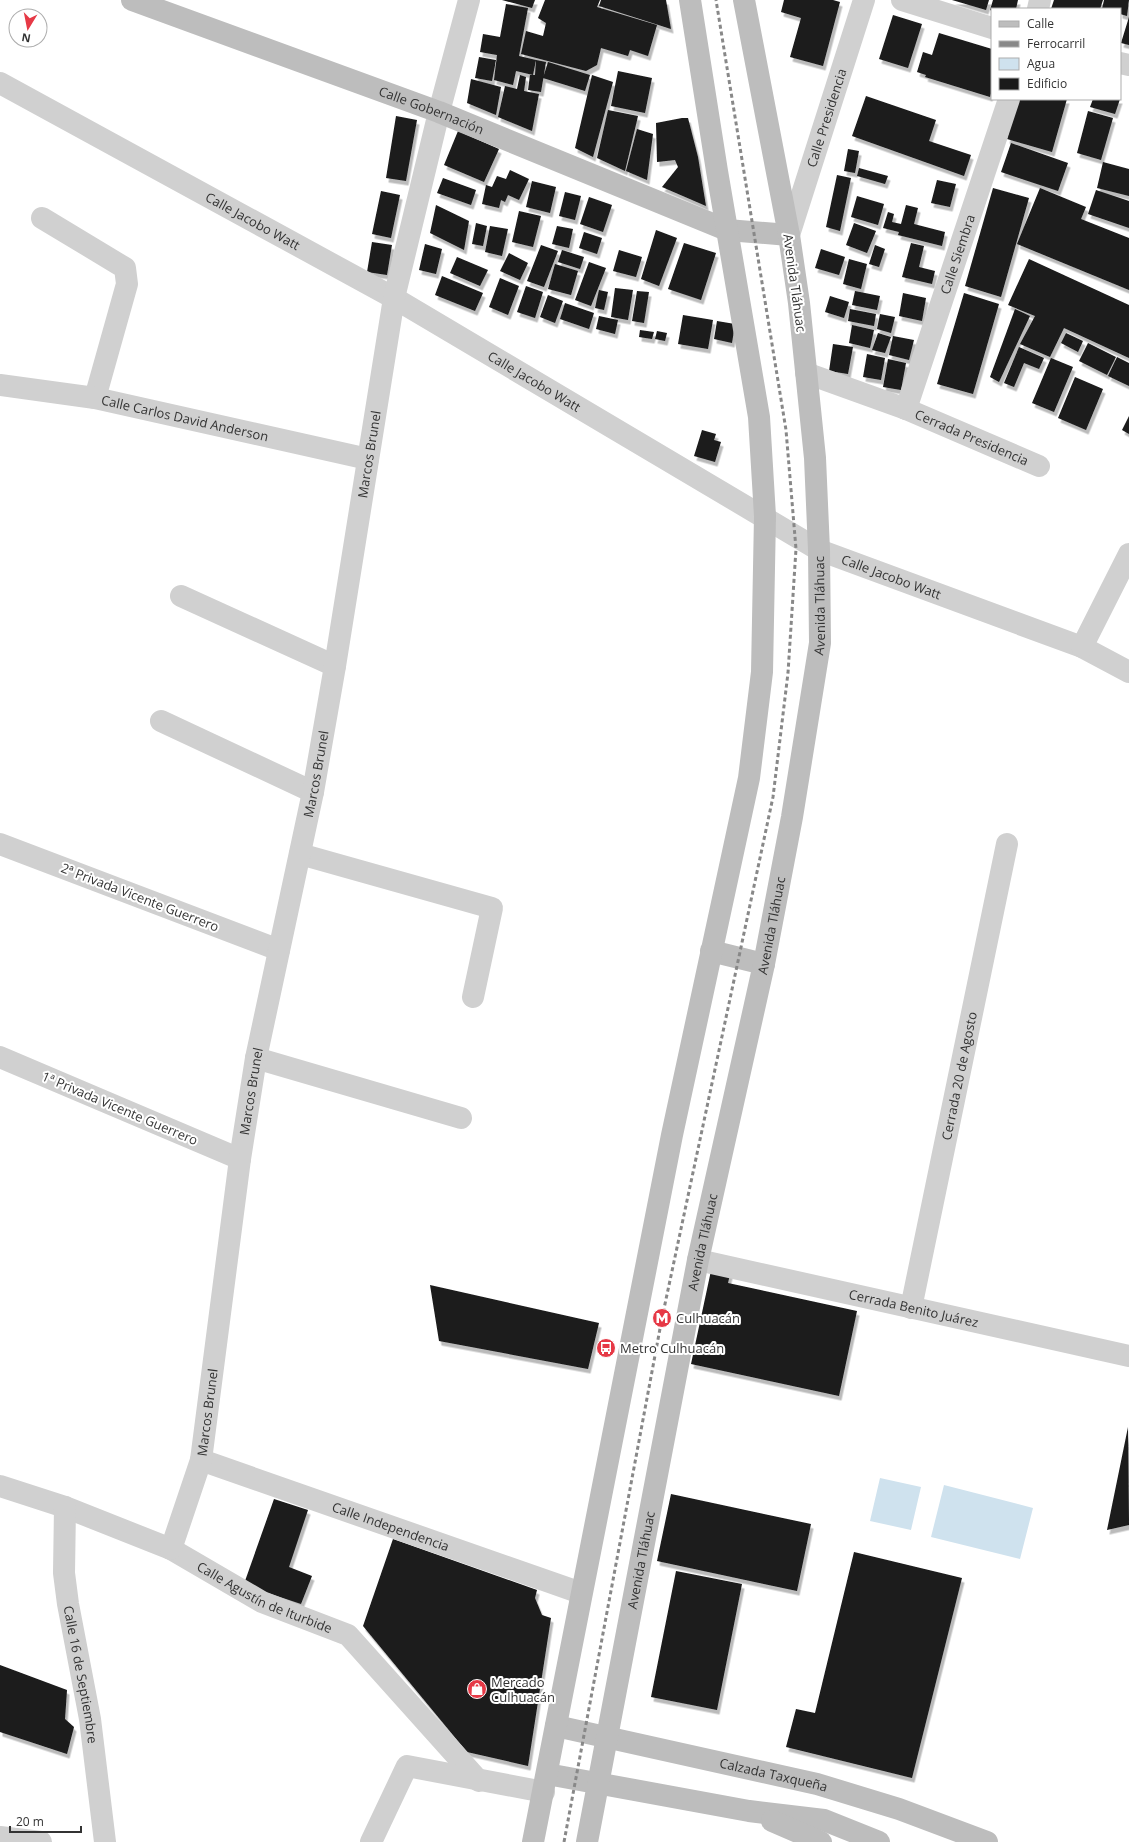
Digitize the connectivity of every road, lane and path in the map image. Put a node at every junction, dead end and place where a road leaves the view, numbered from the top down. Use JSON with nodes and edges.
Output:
{"nodes":[{"id":1,"x":132,"y":0,"type":"edge"},
{"id":2,"x":469,"y":0,"type":"edge"},
{"id":3,"x":690,"y":0,"type":"edge"},
{"id":4,"x":744,"y":0,"type":"edge"},
{"id":5,"x":864,"y":0,"type":"edge"},
{"id":6,"x":902,"y":0,"type":"edge"},
{"id":7,"x":991,"y":28,"type":"edge"},
{"id":8,"x":0,"y":83,"type":"edge"},
{"id":9,"x":1008,"y":100,"type":"edge"},
{"id":10,"x":439,"y":112,"type":"junction"},
{"id":11,"x":42,"y":218,"type":"dead end"},
{"id":12,"x":727,"y":230,"type":"junction"},
{"id":13,"x":789,"y":236,"type":"junction"},
{"id":14,"x":394,"y":298,"type":"junction"},
{"id":15,"x":806,"y":373,"type":"junction"},
{"id":16,"x":0,"y":385,"type":"edge"},
{"id":17,"x":95,"y":398,"type":"junction"},
{"id":18,"x":906,"y":408,"type":"junction"},
{"id":19,"x":368,"y":459,"type":"junction"},
{"id":20,"x":1039,"y":466,"type":"dead end"},
{"id":21,"x":765,"y":516,"type":"junction"},
{"id":22,"x":819,"y":550,"type":"junction"},
{"id":23,"x":1129,"y":554,"type":"edge"},
{"id":24,"x":181,"y":596,"type":"dead end"},
{"id":25,"x":1082,"y":647,"type":"junction"},
{"id":26,"x":335,"y":666,"type":"junction"},
{"id":27,"x":1129,"y":672,"type":"edge"},
{"id":28,"x":161,"y":721,"type":"dead end"},
{"id":29,"x":313,"y":792,"type":"junction"},
{"id":30,"x":0,"y":844,"type":"edge"},
{"id":31,"x":1007,"y":844,"type":"dead end"},
{"id":32,"x":300,"y":854,"type":"junction"},
{"id":33,"x":279,"y":950,"type":"junction"},
{"id":34,"x":711,"y":951,"type":"junction"},
{"id":35,"x":764,"y":964,"type":"junction"},
{"id":36,"x":473,"y":997,"type":"dead end"},
{"id":37,"x":0,"y":1057,"type":"edge"},
{"id":38,"x":256,"y":1058,"type":"junction"},
{"id":39,"x":461,"y":1118,"type":"dead end"},
{"id":40,"x":240,"y":1159,"type":"junction"},
{"id":41,"x":698,"y":1260,"type":"junction"},
{"id":42,"x":911,"y":1308,"type":"junction"},
{"id":43,"x":1129,"y":1356,"type":"edge"},
{"id":44,"x":201,"y":1460,"type":"junction"},
{"id":45,"x":0,"y":1486,"type":"edge"},
{"id":46,"x":65,"y":1507,"type":"junction"},
{"id":47,"x":171,"y":1549,"type":"junction"},
{"id":48,"x":581,"y":1593,"type":"junction"},
{"id":49,"x":556,"y":1726,"type":"junction"},
{"id":50,"x":607,"y":1738,"type":"junction"},
{"id":51,"x":479,"y":1781,"type":"junction"},
{"id":52,"x":545,"y":1783,"type":"junction"},
{"id":53,"x":598,"y":1784,"type":"junction"},
{"id":54,"x":748,"y":1811,"type":"junction"},
{"id":55,"x":0,"y":1837,"type":"edge"},
{"id":56,"x":41,"y":1842,"type":"edge"},
{"id":57,"x":100,"y":1842,"type":"edge"},
{"id":58,"x":105,"y":1842,"type":"edge"},
{"id":59,"x":371,"y":1842,"type":"edge"},
{"id":60,"x":533,"y":1842,"type":"edge"},
{"id":61,"x":587,"y":1842,"type":"edge"},
{"id":62,"x":821,"y":1842,"type":"edge"},
{"id":63,"x":879,"y":1842,"type":"edge"},
{"id":64,"x":987,"y":1842,"type":"edge"}],
"edges":[{"from":1,"to":10,"type":"main road","name":"Calle Gobernación"},
{"from":2,"to":10,"type":"street","name":"Marcos Brunel"},
{"from":3,"to":12,"type":"main road"},
{"from":4,"to":13,"type":"main road","name":"Avenida Tláhuac"},
{"from":5,"to":13,"type":"street","name":"Calle Presidencia"},
{"from":6,"to":7,"type":"street"},
{"from":8,"to":14,"type":"street","name":"Calle Jacobo Watt"},
{"from":9,"to":18,"type":"street","name":"Calle Siembra"},
{"from":10,"to":12,"type":"main road","name":"Calle Gobernación"},
{"from":10,"to":14,"type":"street","name":"Marcos Brunel"},
{"from":11,"to":17,"type":"street"},
{"from":12,"to":13,"type":"main road","name":"Calle Gobernación"},
{"from":12,"to":21,"type":"main road"},
{"from":13,"to":15,"type":"main road","name":"Avenida Tláhuac"},
{"from":14,"to":19,"type":"street","name":"Marcos Brunel"},
{"from":14,"to":21,"type":"street","name":"Calle Jacobo Watt"},
{"from":15,"to":18,"type":"street"},
{"from":15,"to":22,"type":"main road","name":"Avenida Tláhuac"},
{"from":16,"to":17,"type":"street","name":"Calle Carlos David Anderson"},
{"from":17,"to":19,"type":"street","name":"Calle Carlos David Anderson"},
{"from":18,"to":20,"type":"street","name":"Cerrada Presidencia"},
{"from":19,"to":26,"type":"street","name":"Marcos Brunel"},
{"from":21,"to":22,"type":"street","name":"Calle Jacobo Watt"},
{"from":21,"to":34,"type":"main road"},
{"from":22,"to":25,"type":"street","name":"Calle Jacobo Watt"},
{"from":22,"to":35,"type":"main road","name":"Avenida Tláhuac"},
{"from":23,"to":25,"type":"street"},
{"from":24,"to":26,"type":"street"},
{"from":25,"to":27,"type":"street","name":"Calle Jacobo Watt"},
{"from":26,"to":29,"type":"street","name":"Marcos Brunel"},
{"from":28,"to":29,"type":"street"},
{"from":29,"to":32,"type":"street","name":"Marcos Brunel"},
{"from":30,"to":33,"type":"street","name":"2ª Privada Vicente Guerrero"},
{"from":31,"to":42,"type":"street","name":"Cerrada 20 de Agosto"},
{"from":32,"to":33,"type":"street","name":"Marcos Brunel"},
{"from":32,"to":36,"type":"street"},
{"from":33,"to":38,"type":"street","name":"Marcos Brunel"},
{"from":34,"to":35,"type":"main road"},
{"from":34,"to":48,"type":"main road"},
{"from":35,"to":41,"type":"main road","name":"Avenida Tláhuac"},
{"from":37,"to":40,"type":"street","name":"1ª Privada Vicente Guerrero"},
{"from":38,"to":39,"type":"street"},
{"from":38,"to":40,"type":"street","name":"Marcos Brunel"},
{"from":40,"to":44,"type":"street","name":"Marcos Brunel"},
{"from":41,"to":42,"type":"street","name":"Cerrada Benito Juárez"},
{"from":41,"to":50,"type":"main road","name":"Avenida Tláhuac"},
{"from":42,"to":43,"type":"street","name":"Cerrada Benito Juárez"},
{"from":44,"to":47,"type":"street","name":"Marcos Brunel"},
{"from":44,"to":48,"type":"street","name":"Calle Independencia"},
{"from":45,"to":46,"type":"street","name":"Calle Agustín de Iturbide"},
{"from":46,"to":47,"type":"street","name":"Calle Agustín de Iturbide"},
{"from":46,"to":58,"type":"street","name":"Calle 16 de Septiembre"},
{"from":47,"to":51,"type":"street","name":"Calle Agustín de Iturbide"},
{"from":48,"to":49,"type":"main road"},
{"from":49,"to":50,"type":"main road","name":"Calzada Taxqueña"},
{"from":49,"to":52,"type":"main road"},
{"from":50,"to":53,"type":"main road","name":"Avenida Tláhuac"},
{"from":50,"to":64,"type":"main road","name":"Calzada Taxqueña"},
{"from":51,"to":52,"type":"street"},
{"from":51,"to":59,"type":"street"},
{"from":52,"to":53,"type":"main road"},
{"from":52,"to":60,"type":"main road"},
{"from":53,"to":54,"type":"main road"},
{"from":53,"to":61,"type":"main road","name":"Avenida Tláhuac"},
{"from":54,"to":62,"type":"main road"},
{"from":54,"to":63,"type":"main road"},
{"from":55,"to":56,"type":"street"},
{"from":57,"to":58,"type":"street"}]}
